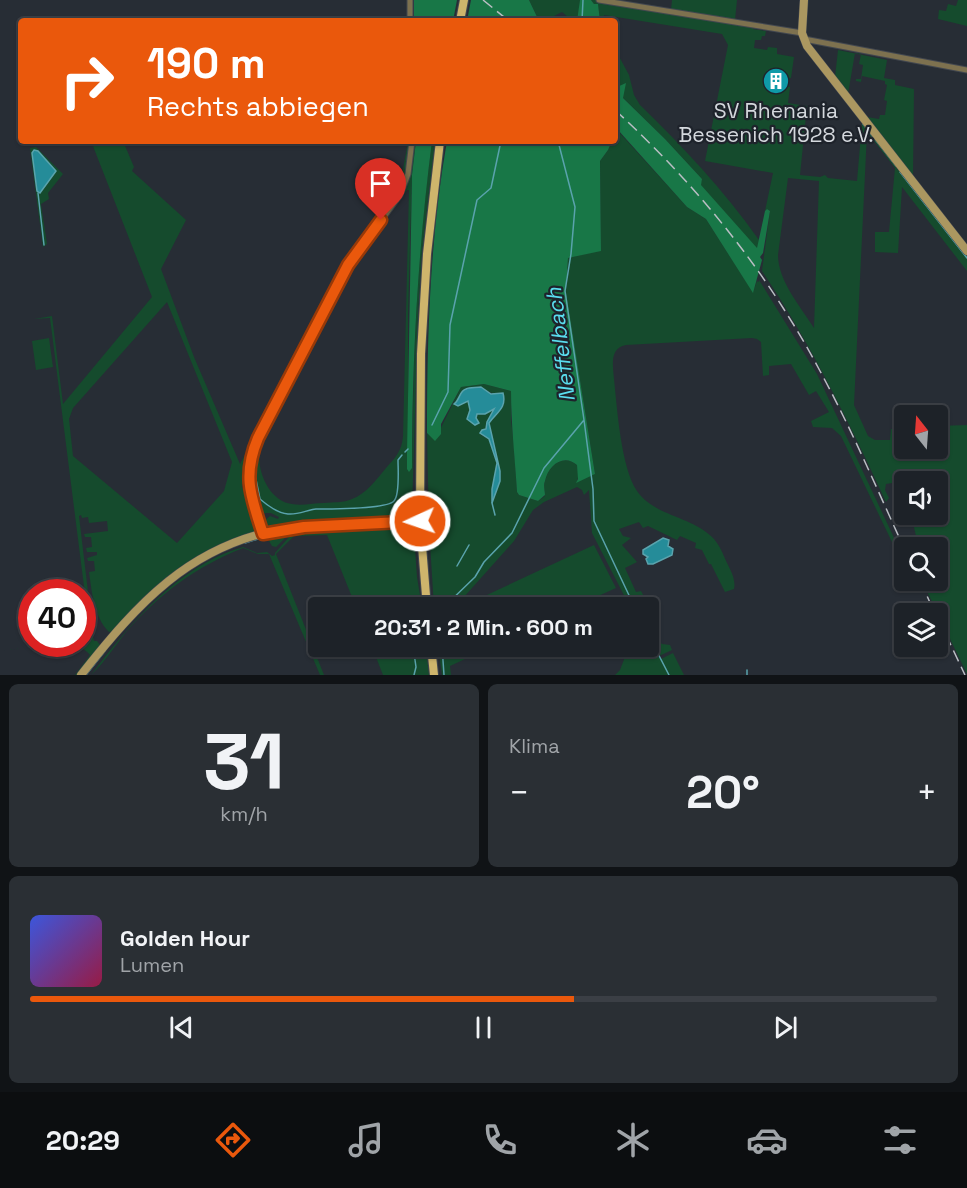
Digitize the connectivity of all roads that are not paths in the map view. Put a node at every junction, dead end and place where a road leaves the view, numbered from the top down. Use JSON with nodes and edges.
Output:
{"nodes":[{"id":1,"x":410,"y":0,"type":"edge"},
{"id":2,"x":599,"y":0,"type":"edge"},
{"id":3,"x":804,"y":0,"type":"edge"},
{"id":4,"x":463,"y":2,"type":"edge"},
{"id":5,"x":410,"y":18,"type":"edge"},
{"id":6,"x":460,"y":18,"type":"edge"},
{"id":7,"x":803,"y":36,"type":"junction"},
{"id":8,"x":967,"y":70,"type":"edge"},
{"id":9,"x":412,"y":144,"type":"edge"},
{"id":10,"x":440,"y":144,"type":"edge"},
{"id":11,"x":967,"y":251,"type":"edge"},
{"id":12,"x":420,"y":521,"type":"junction"},
{"id":13,"x":263,"y":534,"type":"junction"},
{"id":14,"x":426,"y":597,"type":"edge"},
{"id":15,"x":432,"y":657,"type":"edge"},
{"id":16,"x":81,"y":675,"type":"edge"},
{"id":17,"x":434,"y":675,"type":"edge"}],
"edges":[{"from":1,"to":5,"type":"street"},
{"from":2,"to":7,"type":"street"},
{"from":3,"to":7,"type":"street"},
{"from":4,"to":6,"type":"main road"},
{"from":7,"to":8,"type":"street"},
{"from":7,"to":11,"type":"street"},
{"from":9,"to":13,"type":"street"},
{"from":10,"to":12,"type":"main road"},
{"from":12,"to":13,"type":"street"},
{"from":12,"to":14,"type":"main road"},
{"from":13,"to":16,"type":"street"},
{"from":15,"to":17,"type":"main road"}]}
